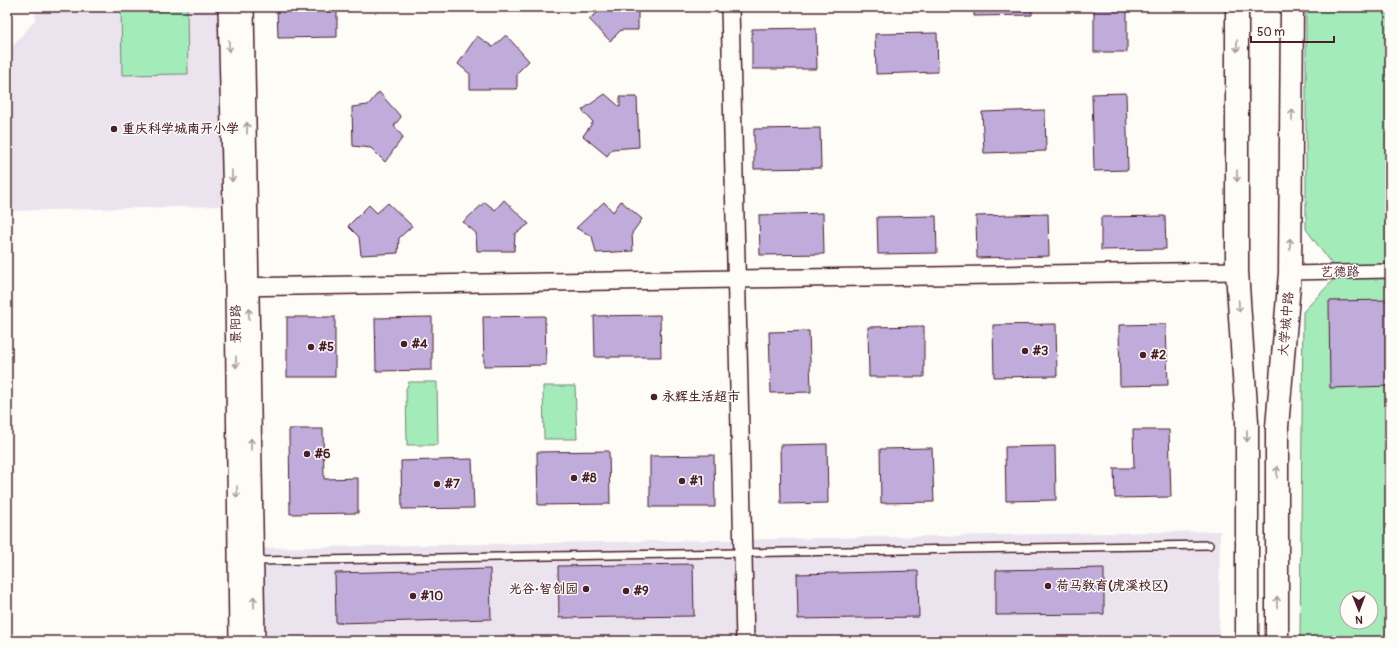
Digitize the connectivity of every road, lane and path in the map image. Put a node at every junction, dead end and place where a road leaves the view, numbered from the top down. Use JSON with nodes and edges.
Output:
{"nodes":[{"id":1,"x":228,"y":7,"type":"edge"},
{"id":2,"x":244,"y":7,"type":"edge"},
{"id":3,"x":730,"y":7,"type":"edge"},
{"id":4,"x":1237,"y":7,"type":"edge"},
{"id":5,"x":1292,"y":11,"type":"edge"},
{"id":6,"x":1237,"y":271,"type":"junction"},
{"id":7,"x":1390,"y":271,"type":"edge"},
{"id":8,"x":1290,"y":273,"type":"junction"},
{"id":9,"x":736,"y":279,"type":"junction"},
{"id":10,"x":242,"y":287,"type":"junction"},
{"id":11,"x":1209,"y":545,"type":"dead end"},
{"id":12,"x":743,"y":552,"type":"junction"},
{"id":13,"x":253,"y":561,"type":"junction"},
{"id":14,"x":239,"y":641,"type":"edge"},
{"id":15,"x":255,"y":641,"type":"edge"},
{"id":16,"x":745,"y":641,"type":"edge"},
{"id":17,"x":1247,"y":641,"type":"edge"},
{"id":18,"x":1277,"y":641,"type":"edge"}],
"edges":[{"from":1,"to":10,"type":"main road","name":"景阳路","one_way":true},
{"from":10,"to":2,"type":"main road","name":"景阳路","one_way":true},
{"from":3,"to":9,"type":"street"},
{"from":4,"to":6,"type":"highway","one_way":true},
{"from":8,"to":5,"type":"highway","name":"大学城中路","one_way":true},
{"from":6,"to":9,"type":"street"},
{"from":6,"to":17,"type":"highway","one_way":true},
{"from":7,"to":8,"type":"street","name":"艺德路"},
{"from":18,"to":8,"type":"highway","name":"大学城中路","one_way":true},
{"from":9,"to":10,"type":"street"},
{"from":9,"to":12,"type":"street"},
{"from":13,"to":10,"type":"main road","name":"景阳路","one_way":true},
{"from":10,"to":14,"type":"main road","name":"景阳路","one_way":true},
{"from":11,"to":12,"type":"lane"},
{"from":12,"to":13,"type":"lane"},
{"from":12,"to":16,"type":"street"},
{"from":15,"to":13,"type":"main road","name":"景阳路","one_way":true}]}
